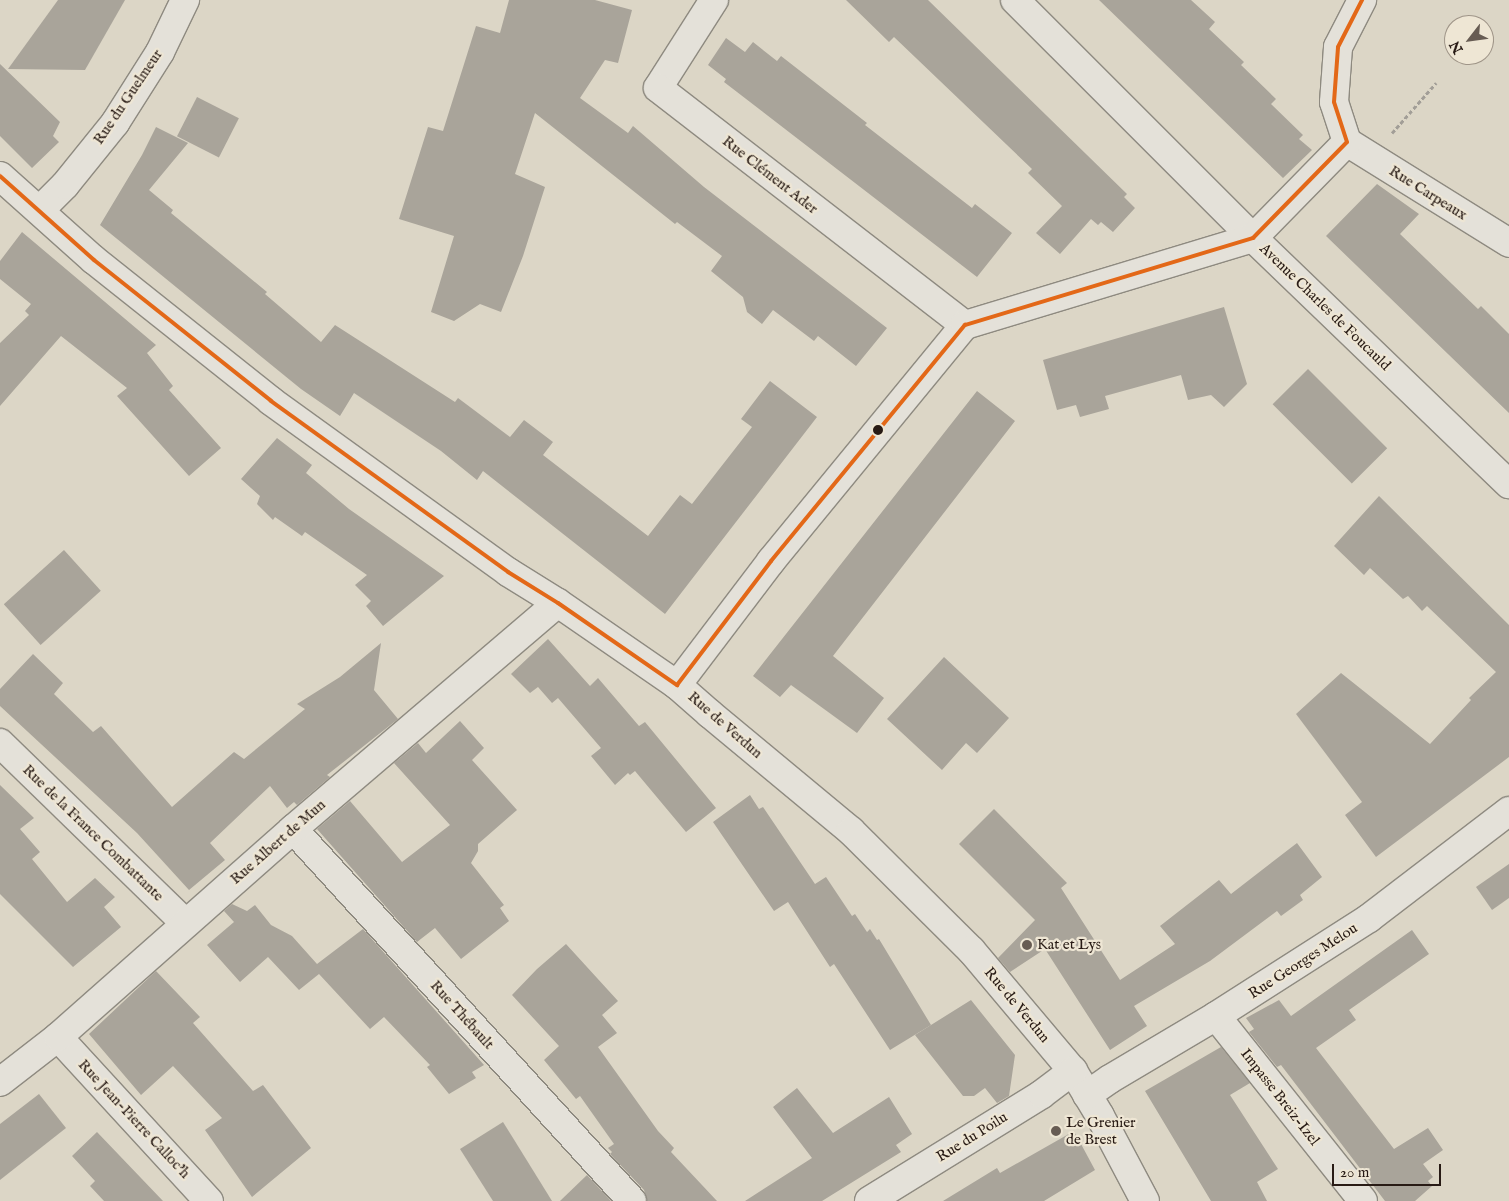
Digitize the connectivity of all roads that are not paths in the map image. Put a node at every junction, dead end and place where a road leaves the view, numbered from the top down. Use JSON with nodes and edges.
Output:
{"nodes":[{"id":1,"x":185,"y":0,"type":"edge"},
{"id":2,"x":714,"y":0,"type":"edge"},
{"id":3,"x":1015,"y":0,"type":"edge"},
{"id":4,"x":1362,"y":0,"type":"edge"},
{"id":5,"x":1347,"y":142,"type":"junction"},
{"id":6,"x":0,"y":176,"type":"edge"},
{"id":7,"x":40,"y":210,"type":"junction"},
{"id":8,"x":1253,"y":238,"type":"junction"},
{"id":9,"x":1509,"y":243,"type":"edge"},
{"id":10,"x":965,"y":325,"type":"junction"},
{"id":11,"x":1509,"y":484,"type":"edge"},
{"id":12,"x":558,"y":603,"type":"junction"},
{"id":13,"x":678,"y":685,"type":"junction"},
{"id":14,"x":0,"y":743,"type":"edge"},
{"id":15,"x":1509,"y":811,"type":"edge"},
{"id":16,"x":292,"y":829,"type":"junction"},
{"id":17,"x":185,"y":923,"type":"junction"},
{"id":18,"x":1216,"y":1016,"type":"junction"},
{"id":19,"x":58,"y":1037,"type":"junction"},
{"id":20,"x":1073,"y":1071,"type":"junction"},
{"id":21,"x":0,"y":1082,"type":"edge"},
{"id":22,"x":1087,"y":1095,"type":"junction"},
{"id":23,"x":209,"y":1201,"type":"edge"},
{"id":24,"x":632,"y":1201,"type":"edge"},
{"id":25,"x":869,"y":1201,"type":"edge"},
{"id":26,"x":1145,"y":1201,"type":"edge"},
{"id":27,"x":1363,"y":1201,"type":"edge"}],
"edges":[{"from":1,"to":7,"type":"street","name":"Rue du Guelmeur"},
{"from":2,"to":10,"type":"street","name":"Rue Clément Ader"},
{"from":3,"to":8,"type":"street","name":"Avenue Charles de Foucauld"},
{"from":4,"to":5,"type":"street"},
{"from":5,"to":8,"type":"street"},
{"from":5,"to":9,"type":"street","name":"Rue Carpeaux"},
{"from":6,"to":7,"type":"street","name":"Rue de Verdun"},
{"from":7,"to":12,"type":"street","name":"Rue de Verdun"},
{"from":8,"to":10,"type":"street"},
{"from":8,"to":11,"type":"street","name":"Avenue Charles de Foucauld"},
{"from":10,"to":13,"type":"street"},
{"from":12,"to":13,"type":"street","name":"Rue de Verdun"},
{"from":12,"to":16,"type":"street","name":"Rue Albert de Mun"},
{"from":13,"to":20,"type":"street","name":"Rue de Verdun"},
{"from":14,"to":17,"type":"street","name":"Rue de la France Combattante"},
{"from":15,"to":18,"type":"street","name":"Rue Georges Melou"},
{"from":16,"to":17,"type":"street","name":"Rue Albert de Mun"},
{"from":16,"to":24,"type":"street","name":"Rue Thébault"},
{"from":17,"to":19,"type":"street","name":"Rue Albert de Mun"},
{"from":18,"to":22,"type":"street","name":"Rue Georges Melou"},
{"from":18,"to":27,"type":"street","name":"Impasse Breiz-Izel"},
{"from":19,"to":21,"type":"street","name":"Rue Albert de Mun"},
{"from":19,"to":23,"type":"street","name":"Rue Jean-Pierre Calloc'h"},
{"from":20,"to":22,"type":"street","name":"Rue de Verdun"},
{"from":20,"to":25,"type":"street","name":"Rue du Poilu"},
{"from":22,"to":26,"type":"street","name":"Rue de Verdun"}]}
